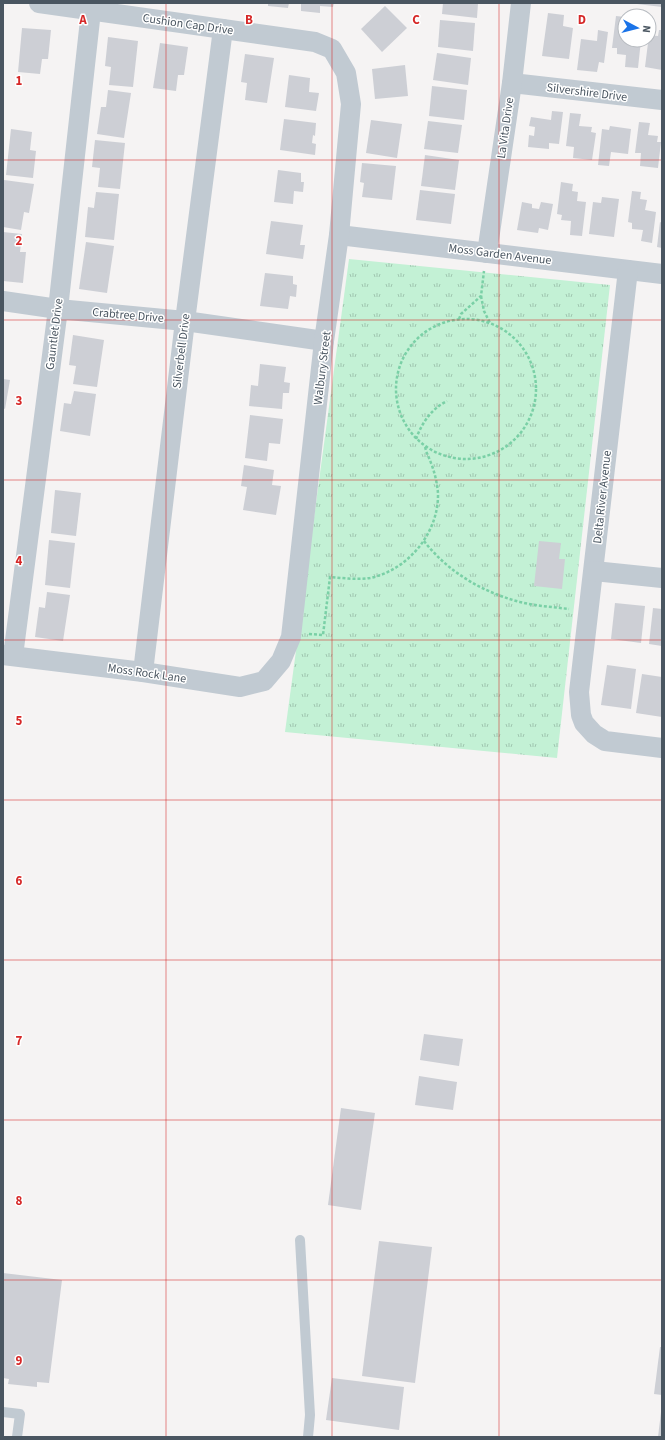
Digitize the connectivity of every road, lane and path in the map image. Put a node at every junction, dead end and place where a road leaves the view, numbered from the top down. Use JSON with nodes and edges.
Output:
{"nodes":[{"id":1,"x":39,"y":3,"type":"edge"},
{"id":2,"x":522,"y":3,"type":"edge"},
{"id":3,"x":91,"y":11,"type":"junction"},
{"id":4,"x":223,"y":30,"type":"junction"},
{"id":5,"x":346,"y":73,"type":"joint"},
{"id":6,"x":512,"y":83,"type":"junction"},
{"id":7,"x":662,"y":100,"type":"edge"},
{"id":8,"x":338,"y":235,"type":"junction"},
{"id":9,"x":487,"y":253,"type":"junction"},
{"id":10,"x":628,"y":270,"type":"junction"},
{"id":11,"x":662,"y":274,"type":"edge"},
{"id":12,"x":481,"y":296,"type":"junction"},
{"id":13,"x":3,"y":301,"type":"edge"},
{"id":14,"x":58,"y":309,"type":"junction"},
{"id":15,"x":459,"y":319,"type":"junction"},
{"id":16,"x":185,"y":320,"type":"junction"},
{"id":17,"x":490,"y":323,"type":"junction"},
{"id":18,"x":324,"y":341,"type":"junction"},
{"id":19,"x":447,"y":401,"type":"dead end"},
{"id":20,"x":416,"y":439,"type":"junction"},
{"id":21,"x":425,"y":446,"type":"junction"},
{"id":22,"x":424,"y":541,"type":"junction"},
{"id":23,"x":594,"y":571,"type":"junction"},
{"id":24,"x":662,"y":578,"type":"edge"},
{"id":25,"x":589,"y":612,"type":"junction"},
{"id":26,"x":291,"y":633,"type":"junction"},
{"id":27,"x":8,"y":656,"type":"edge"},
{"id":28,"x":281,"y":661,"type":"joint"},
{"id":29,"x":143,"y":672,"type":"junction"},
{"id":30,"x":662,"y":748,"type":"edge"},
{"id":31,"x":300,"y":1240,"type":"dead end"},
{"id":32,"x":3,"y":1412,"type":"edge"},
{"id":33,"x":17,"y":1437,"type":"edge"},
{"id":34,"x":308,"y":1437,"type":"edge"}],
"edges":[{"from":1,"to":3,"type":"street","name":"Cushion Cap Drive"},
{"from":2,"to":6,"type":"street","name":"La Vita Drive"},
{"from":3,"to":4,"type":"street","name":"Cushion Cap Drive"},
{"from":3,"to":14,"type":"street","name":"Gauntlet Drive"},
{"from":4,"to":5,"type":"street","name":"Cushion Cap Drive"},
{"from":4,"to":16,"type":"street","name":"Silverbell Drive"},
{"from":5,"to":8,"type":"street","name":"Walbury Street"},
{"from":6,"to":7,"type":"street","name":"Silvershire Drive"},
{"from":6,"to":9,"type":"street","name":"La Vita Drive"},
{"from":8,"to":9,"type":"street","name":"Moss Garden Avenue"},
{"from":8,"to":18,"type":"street","name":"Walbury Street"},
{"from":9,"to":10,"type":"street","name":"Moss Garden Avenue"},
{"from":9,"to":12,"type":"path"},
{"from":10,"to":11,"type":"street","name":"Moss Garden Avenue"},
{"from":10,"to":23,"type":"street","name":"Delta River Avenue"},
{"from":12,"to":15,"type":"path"},
{"from":12,"to":17,"type":"path"},
{"from":13,"to":14,"type":"street","name":"Crabtree Drive"},
{"from":14,"to":16,"type":"street","name":"Crabtree Drive"},
{"from":14,"to":27,"type":"street","name":"Gauntlet Drive"},
{"from":15,"to":17,"type":"path"},
{"from":15,"to":20,"type":"path"},
{"from":16,"to":18,"type":"street","name":"Crabtree Drive"},
{"from":16,"to":29,"type":"street","name":"Silverbell Drive"},
{"from":17,"to":21,"type":"path"},
{"from":18,"to":26,"type":"street","name":"Walbury Street"},
{"from":19,"to":20,"type":"path"},
{"from":20,"to":21,"type":"path"},
{"from":21,"to":22,"type":"path"},
{"from":22,"to":25,"type":"path"},
{"from":22,"to":26,"type":"path"},
{"from":23,"to":24,"type":"street"},
{"from":23,"to":25,"type":"street","name":"Delta River Avenue"},
{"from":25,"to":30,"type":"street","name":"Delta River Avenue"},
{"from":26,"to":28,"type":"street","name":"Walbury Street"},
{"from":27,"to":29,"type":"street","name":"Moss Rock Lane"},
{"from":28,"to":29,"type":"street","name":"Moss Rock Lane"},
{"from":31,"to":34,"type":"lane"},
{"from":32,"to":33,"type":"lane"}]}
